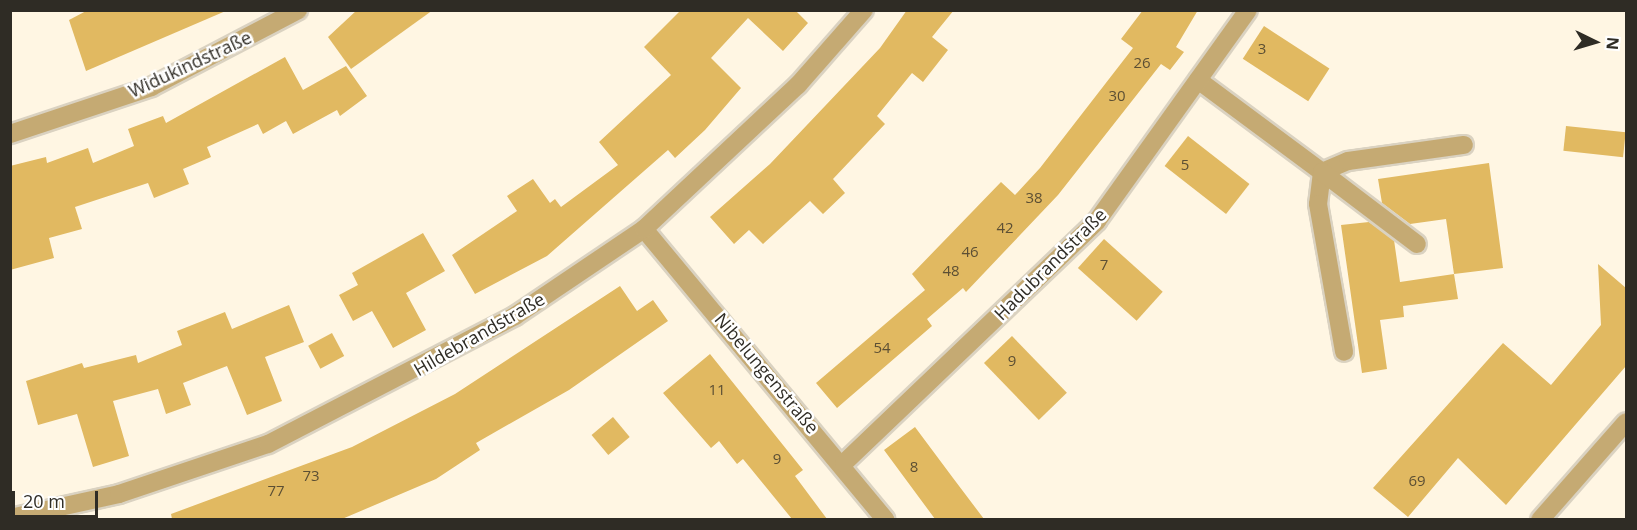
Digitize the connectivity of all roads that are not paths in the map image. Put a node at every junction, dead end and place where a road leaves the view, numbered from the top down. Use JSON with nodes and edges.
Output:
{"nodes":[{"id":1,"x":298,"y":10,"type":"edge"},
{"id":2,"x":864,"y":10,"type":"edge"},
{"id":3,"x":1248,"y":10,"type":"edge"},
{"id":4,"x":1198,"y":80,"type":"junction"},
{"id":5,"x":10,"y":134,"type":"edge"},
{"id":6,"x":1464,"y":145,"type":"dead end"},
{"id":7,"x":1322,"y":172,"type":"junction"},
{"id":8,"x":644,"y":229,"type":"junction"},
{"id":9,"x":1417,"y":244,"type":"dead end"},
{"id":10,"x":1344,"y":352,"type":"dead end"},
{"id":11,"x":1626,"y":422,"type":"edge"},
{"id":12,"x":844,"y":463,"type":"junction"},
{"id":13,"x":10,"y":518,"type":"edge"},
{"id":14,"x":886,"y":519,"type":"edge"},
{"id":15,"x":1540,"y":519,"type":"edge"}],
"edges":[{"from":1,"to":5,"type":"street","name":"Widukindstraße"},
{"from":2,"to":8,"type":"street","name":"Hildebrandstraße"},
{"from":3,"to":4,"type":"street","name":"Hadubrandstraße"},
{"from":4,"to":7,"type":"street"},
{"from":4,"to":12,"type":"street","name":"Hadubrandstraße"},
{"from":6,"to":7,"type":"street"},
{"from":7,"to":9,"type":"street"},
{"from":7,"to":10,"type":"street"},
{"from":8,"to":12,"type":"street","name":"Nibelungenstraße"},
{"from":8,"to":13,"type":"street","name":"Hildebrandstraße"},
{"from":11,"to":15,"type":"street"},
{"from":12,"to":14,"type":"street","name":"Nibelungenstraße"}]}
